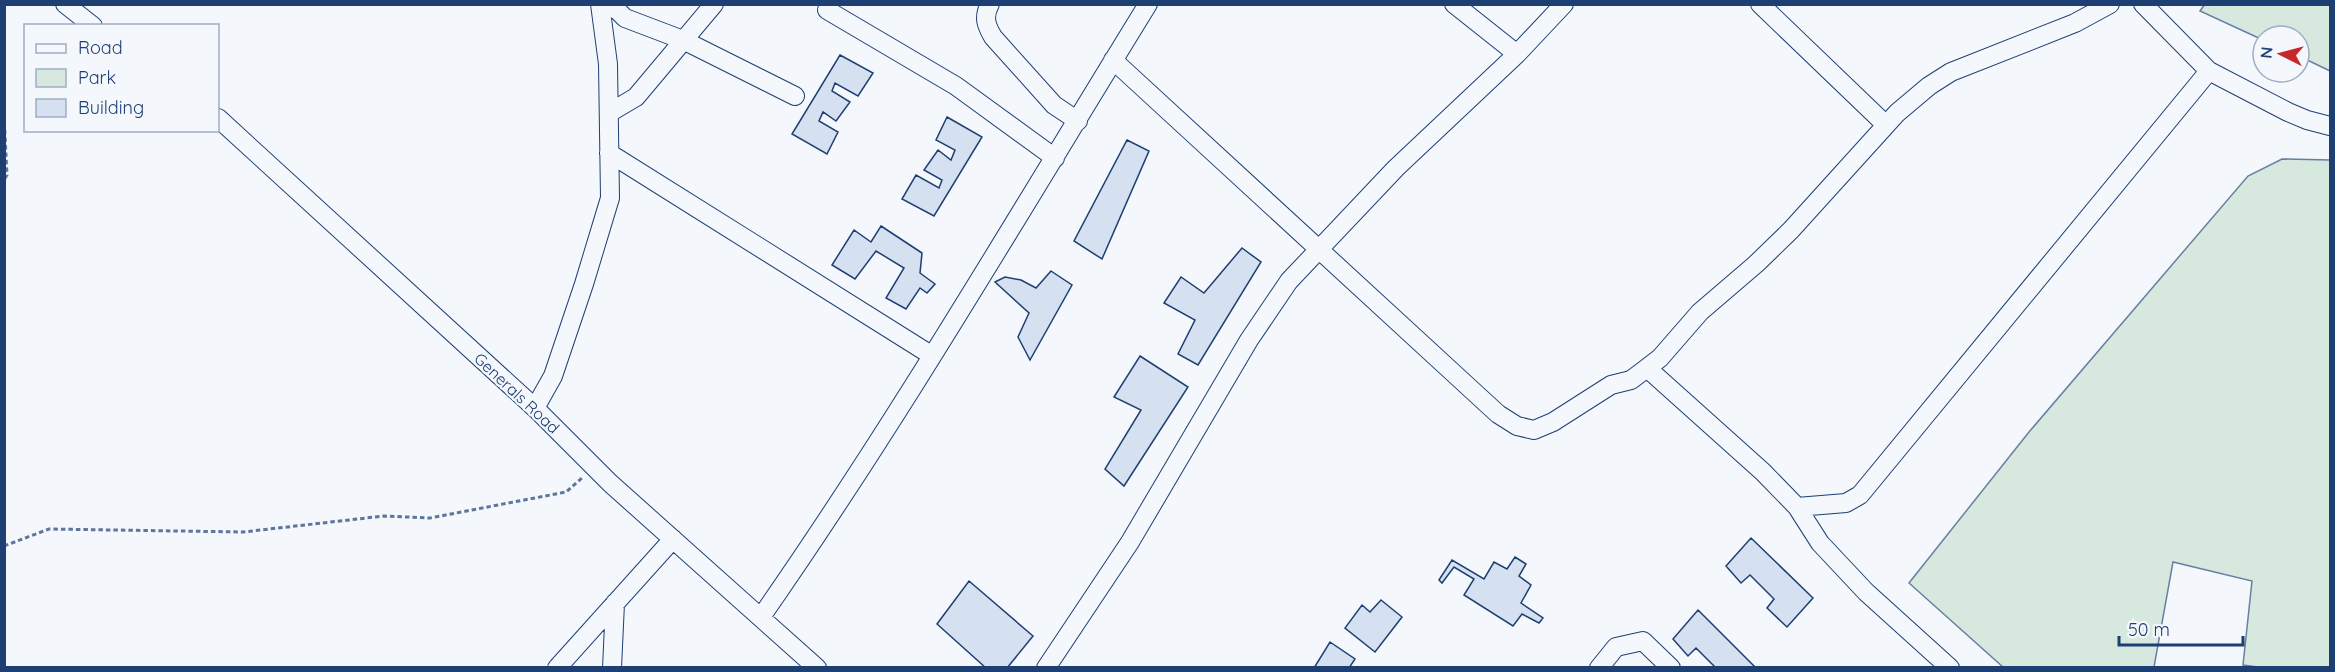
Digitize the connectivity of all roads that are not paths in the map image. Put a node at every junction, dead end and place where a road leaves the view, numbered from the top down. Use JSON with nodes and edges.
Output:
{"nodes":[{"id":1,"x":65,"y":4,"type":"edge"},
{"id":2,"x":714,"y":4,"type":"edge"},
{"id":3,"x":990,"y":4,"type":"edge"},
{"id":4,"x":1148,"y":4,"type":"edge"},
{"id":5,"x":1455,"y":4,"type":"edge"},
{"id":6,"x":1564,"y":4,"type":"edge"},
{"id":7,"x":1760,"y":4,"type":"edge"},
{"id":8,"x":2110,"y":4,"type":"edge"},
{"id":9,"x":2144,"y":5,"type":"edge"},
{"id":10,"x":601,"y":7,"type":"edge"},
{"id":11,"x":827,"y":10,"type":"dead end"},
{"id":12,"x":90,"y":24,"type":"edge"},
{"id":13,"x":683,"y":40,"type":"junction"},
{"id":14,"x":1517,"y":54,"type":"junction"},
{"id":15,"x":1113,"y":60,"type":"junction"},
{"id":16,"x":2209,"y":71,"type":"junction"},
{"id":17,"x":795,"y":96,"type":"dead end"},
{"id":18,"x":609,"y":113,"type":"junction"},
{"id":19,"x":219,"y":119,"type":"edge"},
{"id":20,"x":1078,"y":121,"type":"junction"},
{"id":21,"x":1886,"y":125,"type":"junction"},
{"id":22,"x":2331,"y":126,"type":"edge"},
{"id":23,"x":609,"y":153,"type":"junction"},
{"id":24,"x":1054,"y":158,"type":"junction"},
{"id":25,"x":1320,"y":249,"type":"junction"},
{"id":26,"x":931,"y":355,"type":"junction"},
{"id":27,"x":1647,"y":368,"type":"junction"},
{"id":28,"x":535,"y":408,"type":"junction"},
{"id":29,"x":1797,"y":507,"type":"junction"},
{"id":30,"x":673,"y":539,"type":"junction"},
{"id":31,"x":615,"y":603,"type":"junction"},
{"id":32,"x":761,"y":617,"type":"junction"},
{"id":33,"x":1939,"y":664,"type":"edge"},
{"id":34,"x":557,"y":668,"type":"edge"},
{"id":35,"x":612,"y":668,"type":"edge"},
{"id":36,"x":817,"y":668,"type":"edge"},
{"id":37,"x":1046,"y":668,"type":"edge"},
{"id":38,"x":1599,"y":668,"type":"edge"},
{"id":39,"x":1671,"y":668,"type":"edge"}],
"edges":[{"from":1,"to":12,"type":"street"},
{"from":2,"to":13,"type":"street"},
{"from":3,"to":20,"type":"street"},
{"from":4,"to":15,"type":"street"},
{"from":5,"to":14,"type":"street"},
{"from":6,"to":14,"type":"street"},
{"from":7,"to":21,"type":"street"},
{"from":8,"to":21,"type":"street"},
{"from":9,"to":16,"type":"street"},
{"from":10,"to":13,"type":"street"},
{"from":10,"to":18,"type":"street"},
{"from":11,"to":24,"type":"street"},
{"from":13,"to":17,"type":"street"},
{"from":13,"to":18,"type":"street"},
{"from":14,"to":25,"type":"street"},
{"from":15,"to":20,"type":"street"},
{"from":15,"to":25,"type":"street"},
{"from":16,"to":22,"type":"street"},
{"from":16,"to":29,"type":"street"},
{"from":18,"to":23,"type":"street"},
{"from":19,"to":28,"type":"street","name":"Generals Road"},
{"from":20,"to":24,"type":"street"},
{"from":21,"to":27,"type":"street"},
{"from":23,"to":26,"type":"street"},
{"from":23,"to":28,"type":"street"},
{"from":24,"to":26,"type":"street"},
{"from":25,"to":27,"type":"street"},
{"from":25,"to":37,"type":"street"},
{"from":26,"to":32,"type":"street"},
{"from":27,"to":29,"type":"street"},
{"from":28,"to":30,"type":"street","name":"Generals Road"},
{"from":29,"to":33,"type":"street"},
{"from":30,"to":31,"type":"street"},
{"from":30,"to":32,"type":"street","name":"Generals Road"},
{"from":31,"to":34,"type":"street"},
{"from":31,"to":35,"type":"street"},
{"from":32,"to":36,"type":"street","name":"Generals Road"},
{"from":38,"to":39,"type":"street"}]}
